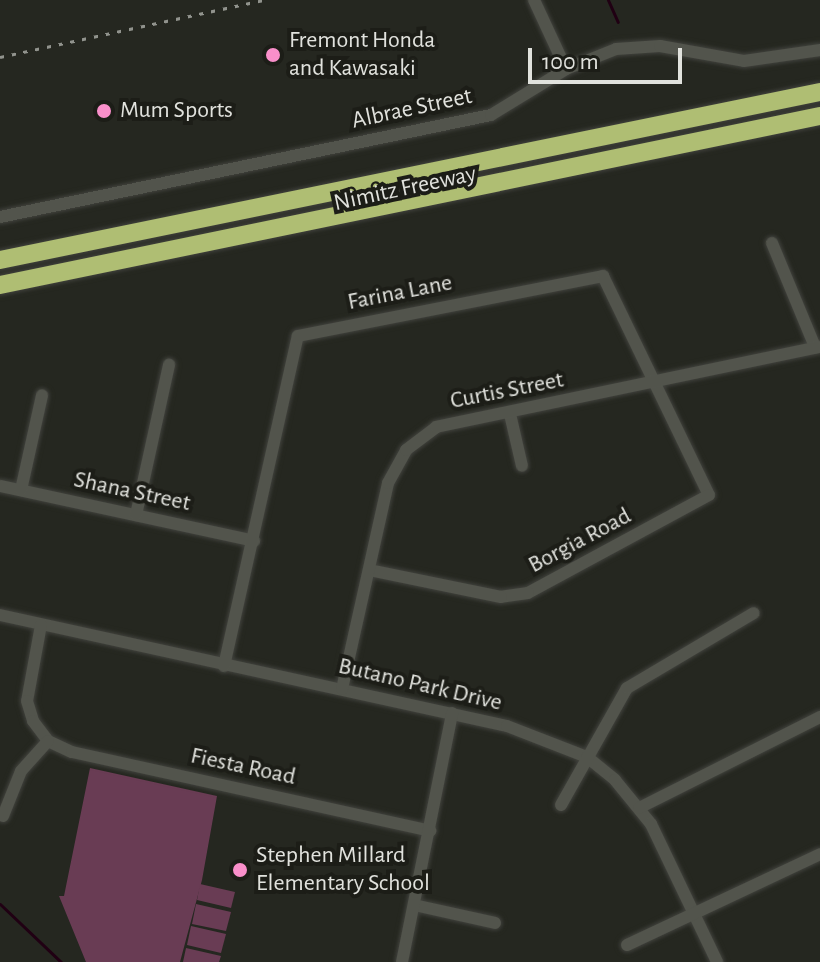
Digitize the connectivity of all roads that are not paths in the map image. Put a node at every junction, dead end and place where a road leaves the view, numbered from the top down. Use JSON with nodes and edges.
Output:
{"nodes":[{"id":1,"x":534,"y":0,"type":"edge"},
{"id":2,"x":820,"y":50,"type":"edge"},
{"id":3,"x":566,"y":69,"type":"junction"},
{"id":4,"x":820,"y":92,"type":"edge"},
{"id":5,"x":820,"y":116,"type":"edge"},
{"id":6,"x":820,"y":128,"type":"edge"},
{"id":7,"x":0,"y":217,"type":"edge"},
{"id":8,"x":772,"y":243,"type":"dead end"},
{"id":9,"x":0,"y":260,"type":"edge"},
{"id":10,"x":0,"y":285,"type":"edge"},
{"id":11,"x":0,"y":297,"type":"edge"},
{"id":12,"x":818,"y":347,"type":"edge"},
{"id":13,"x":169,"y":365,"type":"dead end"},
{"id":14,"x":658,"y":384,"type":"junction"},
{"id":15,"x":42,"y":395,"type":"dead end"},
{"id":16,"x":510,"y":414,"type":"junction"},
{"id":17,"x":522,"y":466,"type":"dead end"},
{"id":18,"x":0,"y":486,"type":"edge"},
{"id":19,"x":21,"y":490,"type":"junction"},
{"id":20,"x":709,"y":495,"type":"joint"},
{"id":21,"x":136,"y":515,"type":"junction"},
{"id":22,"x":254,"y":541,"type":"junction"},
{"id":23,"x":370,"y":570,"type":"junction"},
{"id":24,"x":754,"y":613,"type":"dead end"},
{"id":25,"x":0,"y":615,"type":"edge"},
{"id":26,"x":41,"y":625,"type":"junction"},
{"id":27,"x":224,"y":666,"type":"junction"},
{"id":28,"x":342,"y":689,"type":"junction"},
{"id":29,"x":452,"y":713,"type":"junction"},
{"id":30,"x":820,"y":717,"type":"edge"},
{"id":31,"x":48,"y":741,"type":"junction"},
{"id":32,"x":587,"y":757,"type":"junction"},
{"id":33,"x":561,"y":805,"type":"dead end"},
{"id":34,"x":639,"y":808,"type":"junction"},
{"id":35,"x":3,"y":816,"type":"dead end"},
{"id":36,"x":430,"y":831,"type":"junction"},
{"id":37,"x":820,"y":854,"type":"edge"},
{"id":38,"x":414,"y":905,"type":"junction"},
{"id":39,"x":694,"y":913,"type":"junction"},
{"id":40,"x":495,"y":923,"type":"dead end"},
{"id":41,"x":627,"y":945,"type":"dead end"},
{"id":42,"x":402,"y":962,"type":"edge"},
{"id":43,"x":717,"y":962,"type":"edge"}],
"edges":[{"from":1,"to":3,"type":"street"},
{"from":2,"to":3,"type":"street","name":"Albrae Street"},
{"from":3,"to":7,"type":"street","name":"Albrae Street"},
{"from":4,"to":9,"type":"highway","name":"Nimitz Freeway"},
{"from":5,"to":10,"type":"highway"},
{"from":6,"to":11,"type":"highway","name":"Nimitz Freeway"},
{"from":8,"to":12,"type":"street"},
{"from":12,"to":14,"type":"street","name":"Curtis Street"},
{"from":13,"to":21,"type":"street"},
{"from":14,"to":16,"type":"street","name":"Curtis Street"},
{"from":14,"to":20,"type":"street","name":"Farina Lane"},
{"from":14,"to":22,"type":"street","name":"Farina Lane"},
{"from":15,"to":19,"type":"street"},
{"from":16,"to":17,"type":"street"},
{"from":16,"to":23,"type":"street","name":"Curtis Street"},
{"from":18,"to":19,"type":"street","name":"Shana Street"},
{"from":19,"to":21,"type":"street","name":"Shana Street"},
{"from":20,"to":23,"type":"street","name":"Borgia Road"},
{"from":21,"to":22,"type":"street","name":"Shana Street"},
{"from":22,"to":27,"type":"street","name":"Farina Lane"},
{"from":23,"to":28,"type":"street","name":"Curtis Street"},
{"from":24,"to":32,"type":"street"},
{"from":25,"to":26,"type":"street","name":"Butano Park Drive"},
{"from":26,"to":27,"type":"street","name":"Butano Park Drive"},
{"from":26,"to":31,"type":"street"},
{"from":27,"to":28,"type":"street","name":"Butano Park Drive"},
{"from":28,"to":29,"type":"street","name":"Butano Park Drive"},
{"from":29,"to":32,"type":"street","name":"Butano Park Drive"},
{"from":29,"to":36,"type":"street"},
{"from":30,"to":34,"type":"street"},
{"from":31,"to":35,"type":"street"},
{"from":31,"to":36,"type":"street","name":"Fiesta Road"},
{"from":32,"to":33,"type":"street"},
{"from":32,"to":34,"type":"street","name":"Butano Park Drive"},
{"from":34,"to":39,"type":"street","name":"Butano Park Drive"},
{"from":36,"to":38,"type":"street"},
{"from":37,"to":39,"type":"street"},
{"from":38,"to":40,"type":"street"},
{"from":38,"to":42,"type":"street"},
{"from":39,"to":41,"type":"street"},
{"from":39,"to":43,"type":"street","name":"Butano Park Drive"}]}
